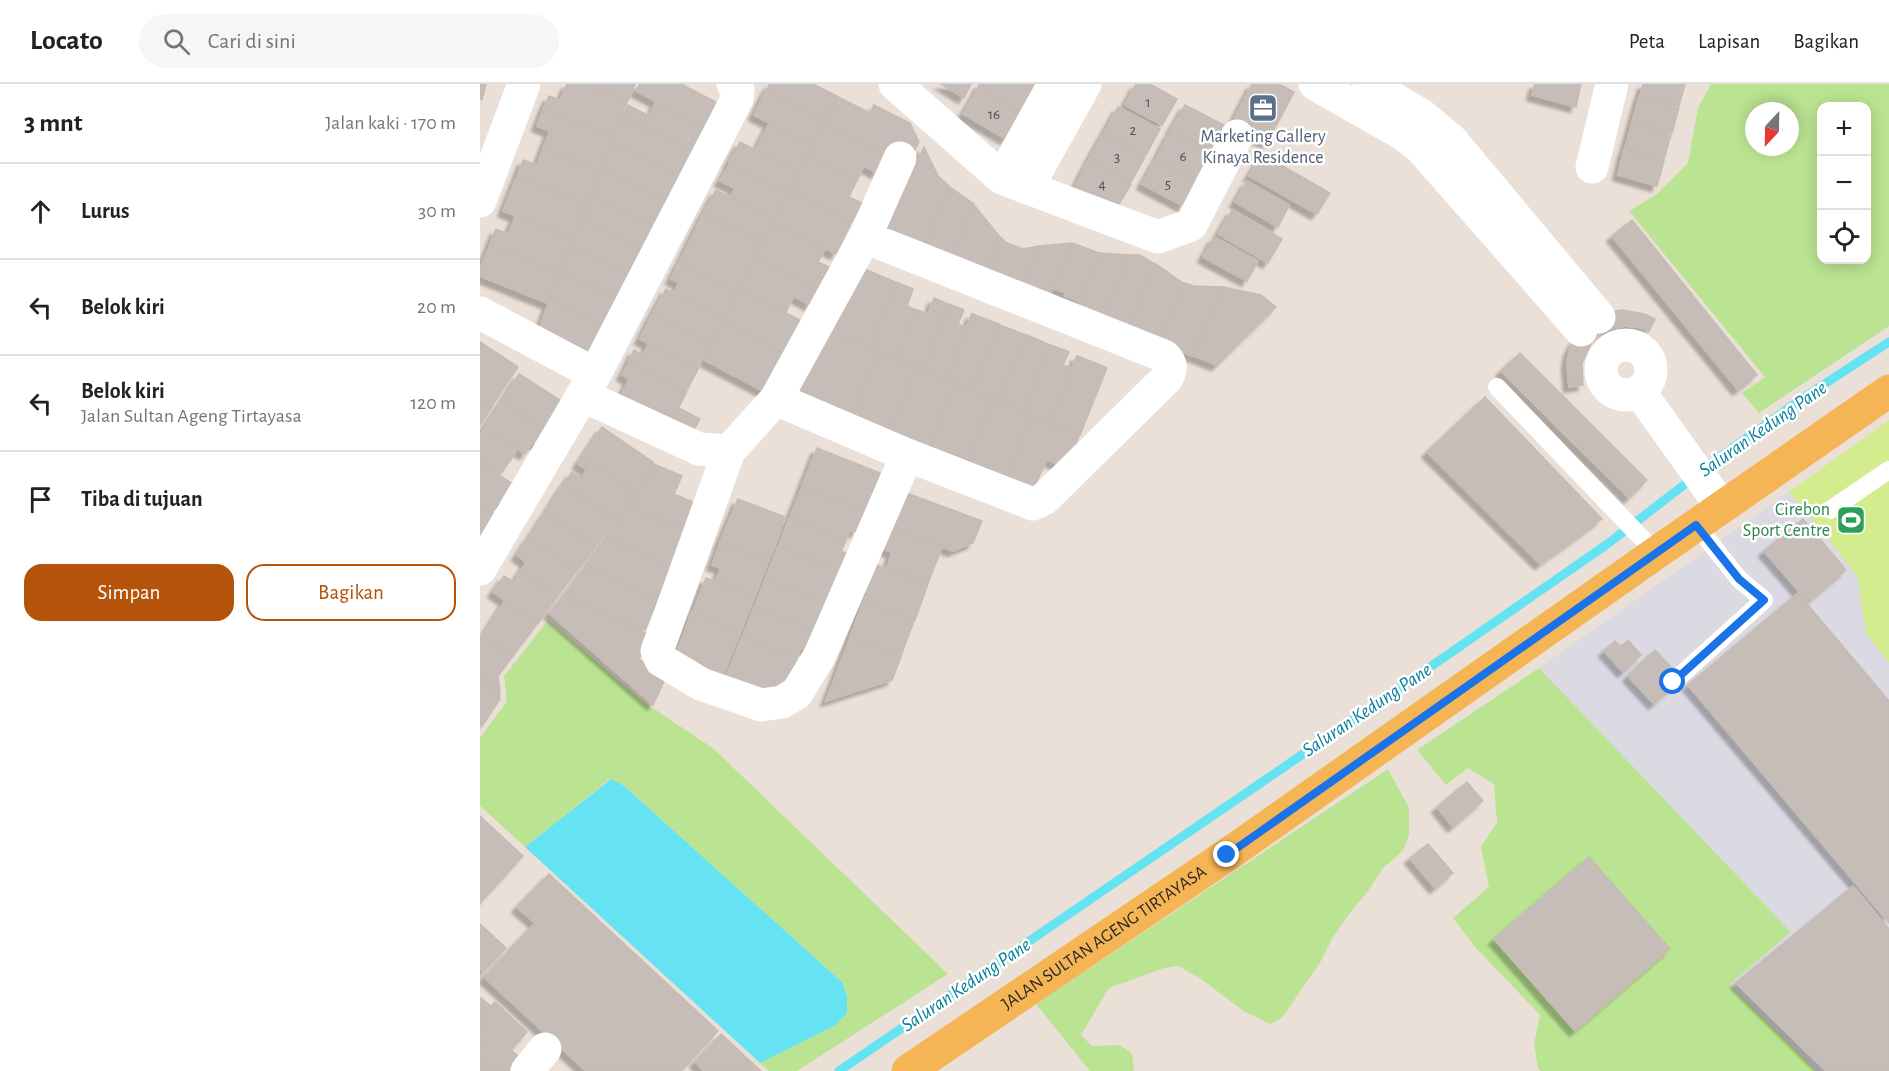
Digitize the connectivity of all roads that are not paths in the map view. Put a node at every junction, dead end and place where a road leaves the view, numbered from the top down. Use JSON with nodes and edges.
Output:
{"nodes":[{"id":1,"x":524,"y":84,"type":"edge"},
{"id":2,"x":734,"y":84,"type":"edge"},
{"id":3,"x":895,"y":84,"type":"edge"},
{"id":4,"x":1054,"y":84,"type":"edge"},
{"id":5,"x":1085,"y":84,"type":"edge"},
{"id":6,"x":1315,"y":84,"type":"edge"},
{"id":7,"x":1369,"y":84,"type":"edge"},
{"id":8,"x":1612,"y":84,"type":"edge"},
{"id":9,"x":1237,"y":136,"type":"dead end"},
{"id":10,"x":900,"y":158,"type":"dead end"},
{"id":11,"x":1592,"y":167,"type":"dead end"},
{"id":12,"x":1014,"y":183,"type":"junction"},
{"id":13,"x":480,"y":201,"type":"edge"},
{"id":14,"x":865,"y":237,"type":"junction"},
{"id":15,"x":480,"y":313,"type":"edge"},
{"id":16,"x":1595,"y":330,"type":"junction"},
{"id":17,"x":589,"y":384,"type":"junction"},
{"id":18,"x":1497,"y":387,"type":"dead end"},
{"id":19,"x":1889,"y":391,"type":"edge"},
{"id":20,"x":776,"y":399,"type":"junction"},
{"id":21,"x":729,"y":451,"type":"junction"},
{"id":22,"x":907,"y":455,"type":"junction"},
{"id":23,"x":1889,"y":470,"type":"edge"},
{"id":24,"x":1709,"y":507,"type":"junction"},
{"id":25,"x":1830,"y":510,"type":"dead end"},
{"id":26,"x":1650,"y":547,"type":"junction"},
{"id":27,"x":480,"y":569,"type":"edge"},
{"id":28,"x":1673,"y":682,"type":"dead end"},
{"id":29,"x":908,"y":1071,"type":"edge"}],
"edges":[{"from":1,"to":13,"type":"street"},
{"from":2,"to":17,"type":"street"},
{"from":3,"to":12,"type":"street"},
{"from":4,"to":12,"type":"street"},
{"from":5,"to":12,"type":"street"},
{"from":6,"to":16,"type":"street"},
{"from":7,"to":16,"type":"street"},
{"from":8,"to":11,"type":"street"},
{"from":9,"to":12,"type":"street"},
{"from":10,"to":14,"type":"street"},
{"from":14,"to":20,"type":"street"},
{"from":14,"to":22,"type":"street"},
{"from":15,"to":17,"type":"street"},
{"from":16,"to":24,"type":"street"},
{"from":17,"to":21,"type":"street"},
{"from":17,"to":27,"type":"street"},
{"from":18,"to":26,"type":"lane"},
{"from":19,"to":24,"type":"main road","name":"JALAN SULTAN AGENG TIRTAYASA"},
{"from":20,"to":21,"type":"street"},
{"from":20,"to":22,"type":"street"},
{"from":21,"to":22,"type":"street"},
{"from":23,"to":25,"type":"lane"},
{"from":24,"to":26,"type":"main road","name":"JALAN SULTAN AGENG TIRTAYASA"},
{"from":24,"to":28,"type":"lane"},
{"from":26,"to":29,"type":"main road","name":"JALAN SULTAN AGENG TIRTAYASA"}]}
